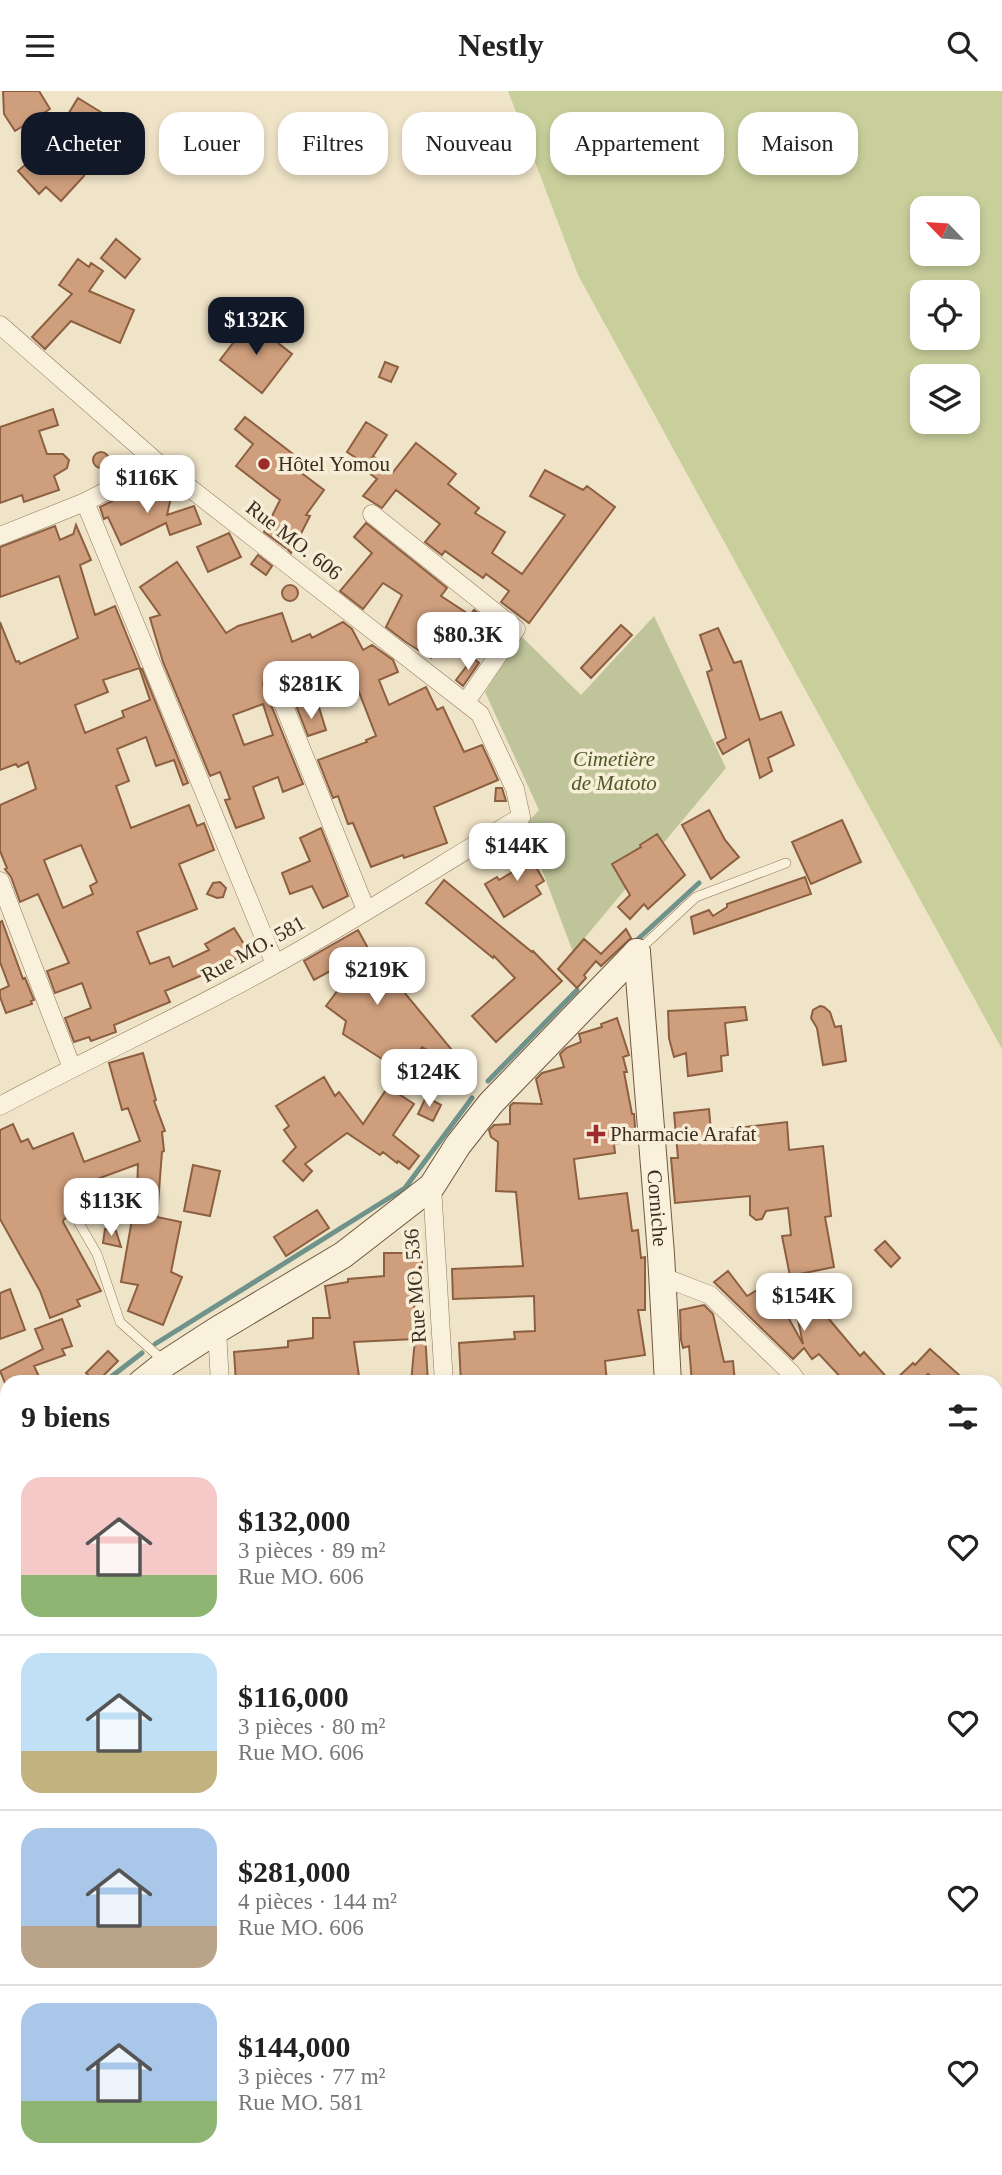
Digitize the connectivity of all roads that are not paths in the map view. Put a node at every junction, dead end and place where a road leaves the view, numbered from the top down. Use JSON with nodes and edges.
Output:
{"nodes":[{"id":1,"x":0,"y":325,"type":"edge"},
{"id":2,"x":159,"y":464,"type":"junction"},
{"id":3,"x":85,"y":502,"type":"junction"},
{"id":4,"x":372,"y":514,"type":"dead end"},
{"id":5,"x":0,"y":536,"type":"edge"},
{"id":6,"x":274,"y":681,"type":"dead end"},
{"id":7,"x":466,"y":702,"type":"junction"},
{"id":8,"x":521,"y":817,"type":"joint"},
{"id":9,"x":786,"y":863,"type":"dead end"},
{"id":10,"x":0,"y":881,"type":"edge"},
{"id":11,"x":366,"y":910,"type":"junction"},
{"id":12,"x":637,"y":952,"type":"junction"},
{"id":13,"x":275,"y":964,"type":"junction"},
{"id":14,"x":72,"y":1068,"type":"junction"},
{"id":15,"x":0,"y":1106,"type":"edge"},
{"id":16,"x":432,"y":1186,"type":"junction"},
{"id":17,"x":79,"y":1223,"type":"dead end"},
{"id":18,"x":663,"y":1277,"type":"junction"},
{"id":19,"x":217,"y":1330,"type":"junction"},
{"id":20,"x":166,"y":1363,"type":"junction"},
{"id":21,"x":151,"y":1375,"type":"edge"},
{"id":22,"x":220,"y":1375,"type":"edge"},
{"id":23,"x":444,"y":1375,"type":"edge"},
{"id":24,"x":668,"y":1375,"type":"edge"},
{"id":25,"x":792,"y":1375,"type":"edge"}],
"edges":[{"from":1,"to":2,"type":"street","name":"Rue MO. 606"},
{"from":2,"to":3,"type":"street"},
{"from":2,"to":7,"type":"street","name":"Rue MO. 606"},
{"from":3,"to":5,"type":"street"},
{"from":3,"to":13,"type":"street"},
{"from":4,"to":7,"type":"street"},
{"from":6,"to":11,"type":"street"},
{"from":7,"to":8,"type":"street","name":"Rue MO. 606"},
{"from":8,"to":11,"type":"street","name":"Rue MO. 581"},
{"from":9,"to":12,"type":"lane"},
{"from":10,"to":14,"type":"street"},
{"from":11,"to":13,"type":"street","name":"Rue MO. 581"},
{"from":12,"to":16,"type":"street"},
{"from":12,"to":18,"type":"street","name":"Corniche"},
{"from":13,"to":14,"type":"street","name":"Rue MO. 581"},
{"from":14,"to":15,"type":"street","name":"Rue MO. 581"},
{"from":16,"to":19,"type":"street"},
{"from":16,"to":23,"type":"street","name":"Rue MO. 536"},
{"from":17,"to":20,"type":"lane"},
{"from":18,"to":24,"type":"street","name":"Corniche"},
{"from":18,"to":25,"type":"street"},
{"from":19,"to":20,"type":"street"},
{"from":19,"to":22,"type":"street"},
{"from":20,"to":21,"type":"street"}]}
